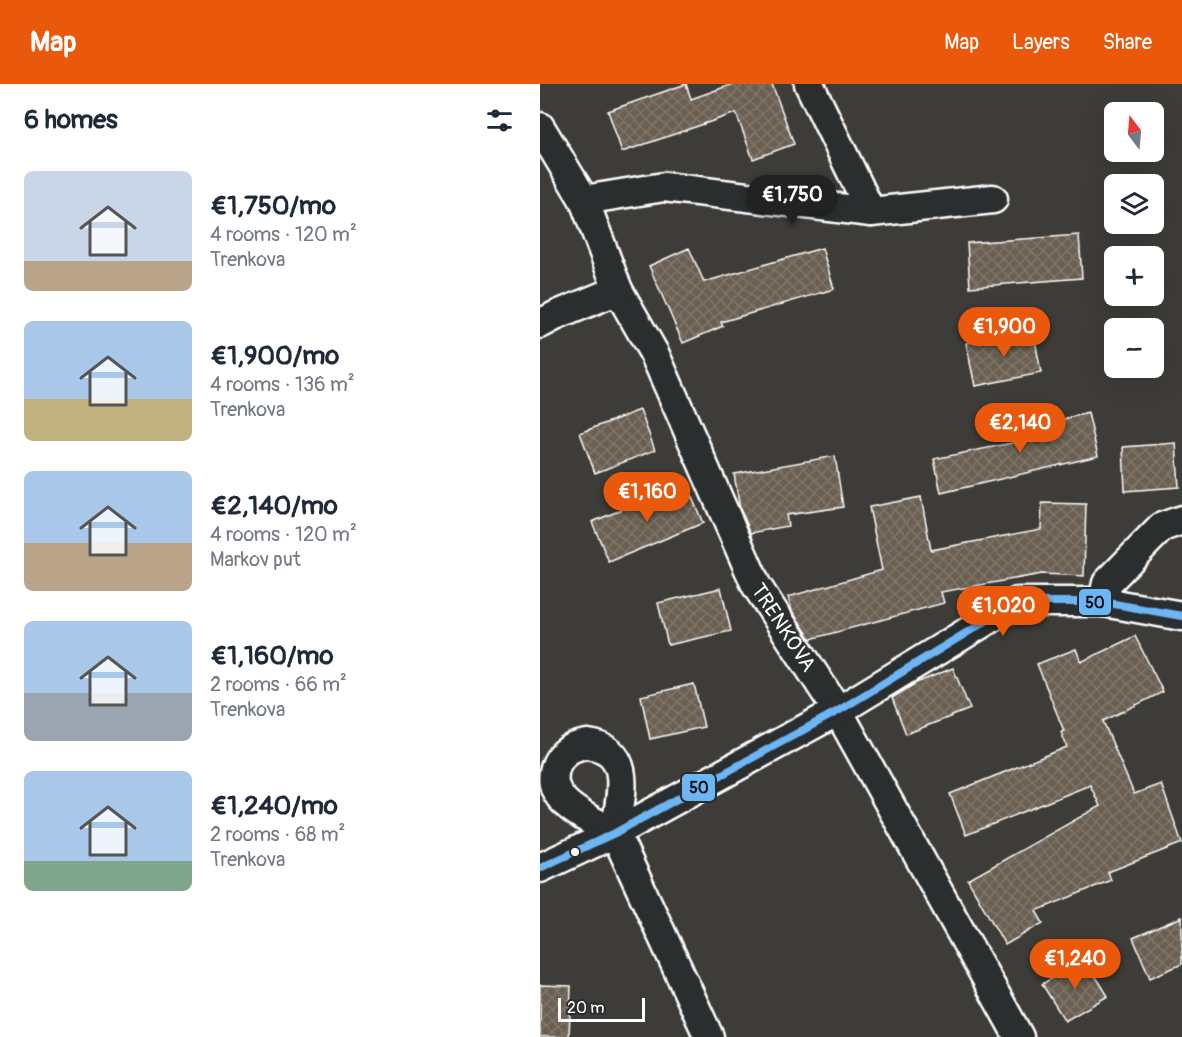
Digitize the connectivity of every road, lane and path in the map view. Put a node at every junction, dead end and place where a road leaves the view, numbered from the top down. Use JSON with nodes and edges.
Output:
{"nodes":[{"id":1,"x":809,"y":84,"type":"edge"},
{"id":2,"x":543,"y":140,"type":"edge"},
{"id":3,"x":993,"y":199,"type":"dead end"},
{"id":4,"x":584,"y":200,"type":"junction"},
{"id":5,"x":871,"y":212,"type":"junction"},
{"id":6,"x":618,"y":290,"type":"junction"},
{"id":7,"x":540,"y":324,"type":"edge"},
{"id":8,"x":1182,"y":520,"type":"edge"},
{"id":9,"x":1103,"y":602,"type":"junction"},
{"id":10,"x":1182,"y":615,"type":"edge"},
{"id":11,"x":838,"y":711,"type":"junction"},
{"id":12,"x":615,"y":833,"type":"junction"},
{"id":13,"x":540,"y":868,"type":"edge"},
{"id":14,"x":709,"y":1037,"type":"edge"},
{"id":15,"x":1019,"y":1037,"type":"edge"}],
"edges":[{"from":1,"to":5,"type":"street"},
{"from":2,"to":4,"type":"street","name":"TRENKOVA"},
{"from":3,"to":5,"type":"street"},
{"from":4,"to":5,"type":"street"},
{"from":4,"to":6,"type":"street","name":"TRENKOVA"},
{"from":6,"to":7,"type":"street"},
{"from":6,"to":11,"type":"street","name":"TRENKOVA"},
{"from":8,"to":9,"type":"street"},
{"from":9,"to":10,"type":"street"},
{"from":9,"to":11,"type":"street"},
{"from":11,"to":12,"type":"street"},
{"from":11,"to":15,"type":"street","name":"TRENKOVA"},
{"from":12,"to":13,"type":"street"},
{"from":12,"to":14,"type":"street"}]}
